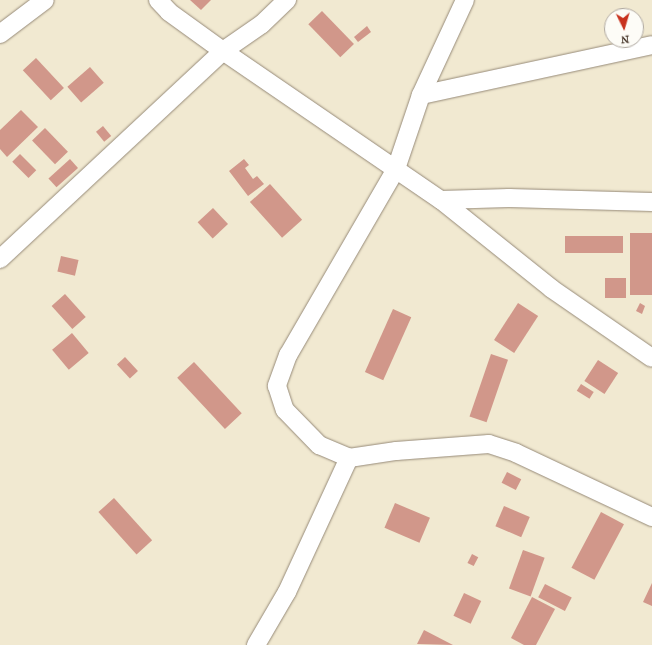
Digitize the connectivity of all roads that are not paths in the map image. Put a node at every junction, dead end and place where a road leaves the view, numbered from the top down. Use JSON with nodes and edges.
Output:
{"nodes":[{"id":1,"x":45,"y":0,"type":"edge"},
{"id":2,"x":158,"y":0,"type":"edge"},
{"id":3,"x":287,"y":0,"type":"edge"},
{"id":4,"x":465,"y":0,"type":"edge"},
{"id":5,"x":0,"y":34,"type":"edge"},
{"id":6,"x":652,"y":45,"type":"edge"},
{"id":7,"x":223,"y":51,"type":"junction"},
{"id":8,"x":421,"y":95,"type":"junction"},
{"id":9,"x":396,"y":169,"type":"junction"},
{"id":10,"x":441,"y":200,"type":"junction"},
{"id":11,"x":652,"y":202,"type":"edge"},
{"id":12,"x":0,"y":259,"type":"edge"},
{"id":13,"x":652,"y":358,"type":"edge"},
{"id":14,"x":349,"y":458,"type":"junction"},
{"id":15,"x":652,"y":517,"type":"edge"},
{"id":16,"x":256,"y":645,"type":"edge"}],
"edges":[{"from":1,"to":5,"type":"street"},
{"from":2,"to":7,"type":"street"},
{"from":3,"to":7,"type":"street"},
{"from":4,"to":8,"type":"street"},
{"from":6,"to":8,"type":"street"},
{"from":7,"to":9,"type":"street"},
{"from":7,"to":12,"type":"street"},
{"from":8,"to":9,"type":"street"},
{"from":9,"to":10,"type":"street"},
{"from":9,"to":14,"type":"street"},
{"from":10,"to":11,"type":"street"},
{"from":10,"to":13,"type":"street"},
{"from":14,"to":15,"type":"street"},
{"from":14,"to":16,"type":"street"}]}
